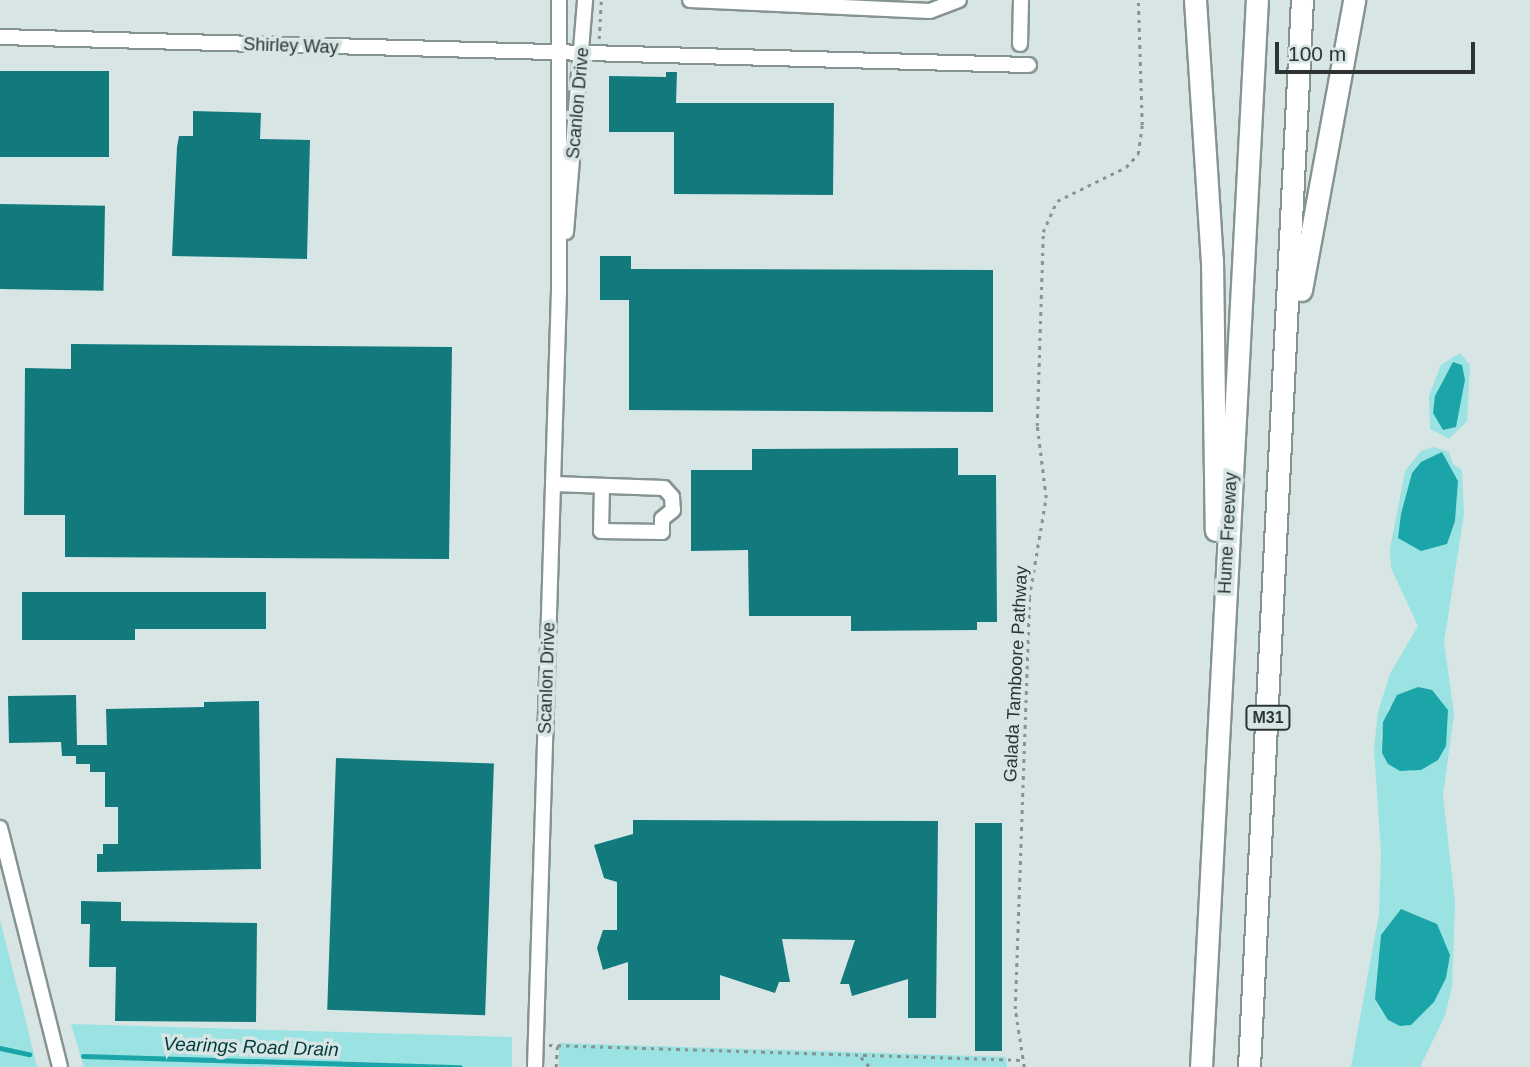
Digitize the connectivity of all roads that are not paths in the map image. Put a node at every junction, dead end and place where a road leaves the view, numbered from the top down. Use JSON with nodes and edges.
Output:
{"nodes":[{"id":1,"x":559,"y":0,"type":"edge"},
{"id":2,"x":585,"y":0,"type":"edge"},
{"id":3,"x":690,"y":0,"type":"edge"},
{"id":4,"x":959,"y":0,"type":"edge"},
{"id":5,"x":1021,"y":0,"type":"edge"},
{"id":6,"x":1195,"y":0,"type":"edge"},
{"id":7,"x":1257,"y":0,"type":"edge"},
{"id":8,"x":1302,"y":0,"type":"edge"},
{"id":9,"x":1354,"y":0,"type":"edge"},
{"id":10,"x":0,"y":37,"type":"edge"},
{"id":11,"x":1020,"y":44,"type":"dead end"},
{"id":12,"x":558,"y":55,"type":"junction"},
{"id":13,"x":583,"y":56,"type":"junction"},
{"id":14,"x":1029,"y":65,"type":"dead end"},
{"id":15,"x":559,"y":290,"type":"junction"},
{"id":16,"x":1287,"y":369,"type":"junction"},
{"id":17,"x":553,"y":484,"type":"junction"},
{"id":18,"x":603,"y":486,"type":"junction"},
{"id":19,"x":1220,"y":693,"type":"junction"},
{"id":20,"x":0,"y":828,"type":"edge"},
{"id":21,"x":60,"y":1067,"type":"edge"},
{"id":22,"x":535,"y":1067,"type":"edge"},
{"id":23,"x":1201,"y":1067,"type":"edge"},
{"id":24,"x":1249,"y":1067,"type":"edge"}],
"edges":[{"from":1,"to":12,"type":"street","name":"Scanlon Drive"},
{"from":2,"to":13,"type":"street","name":"Scanlon Drive"},
{"from":3,"to":4,"type":"street"},
{"from":5,"to":11,"type":"street"},
{"from":6,"to":19,"type":"highway"},
{"from":7,"to":19,"type":"highway","name":"Hume Freeway"},
{"from":8,"to":16,"type":"highway","number":"M31"},
{"from":9,"to":16,"type":"highway"},
{"from":10,"to":12,"type":"street","name":"Shirley Way"},
{"from":12,"to":13,"type":"street","name":"Shirley Way"},
{"from":12,"to":15,"type":"street","name":"Scanlon Drive"},
{"from":13,"to":14,"type":"street","name":"Shirley Way"},
{"from":13,"to":15,"type":"street","name":"Scanlon Drive"},
{"from":15,"to":17,"type":"street","name":"Scanlon Drive"},
{"from":16,"to":24,"type":"highway","number":"M31"},
{"from":17,"to":18,"type":"street"},
{"from":17,"to":22,"type":"street","name":"Scanlon Drive"},
{"from":18,"to":18,"type":"street"},
{"from":19,"to":23,"type":"highway","name":"Hume Freeway"},
{"from":20,"to":21,"type":"street"}]}
